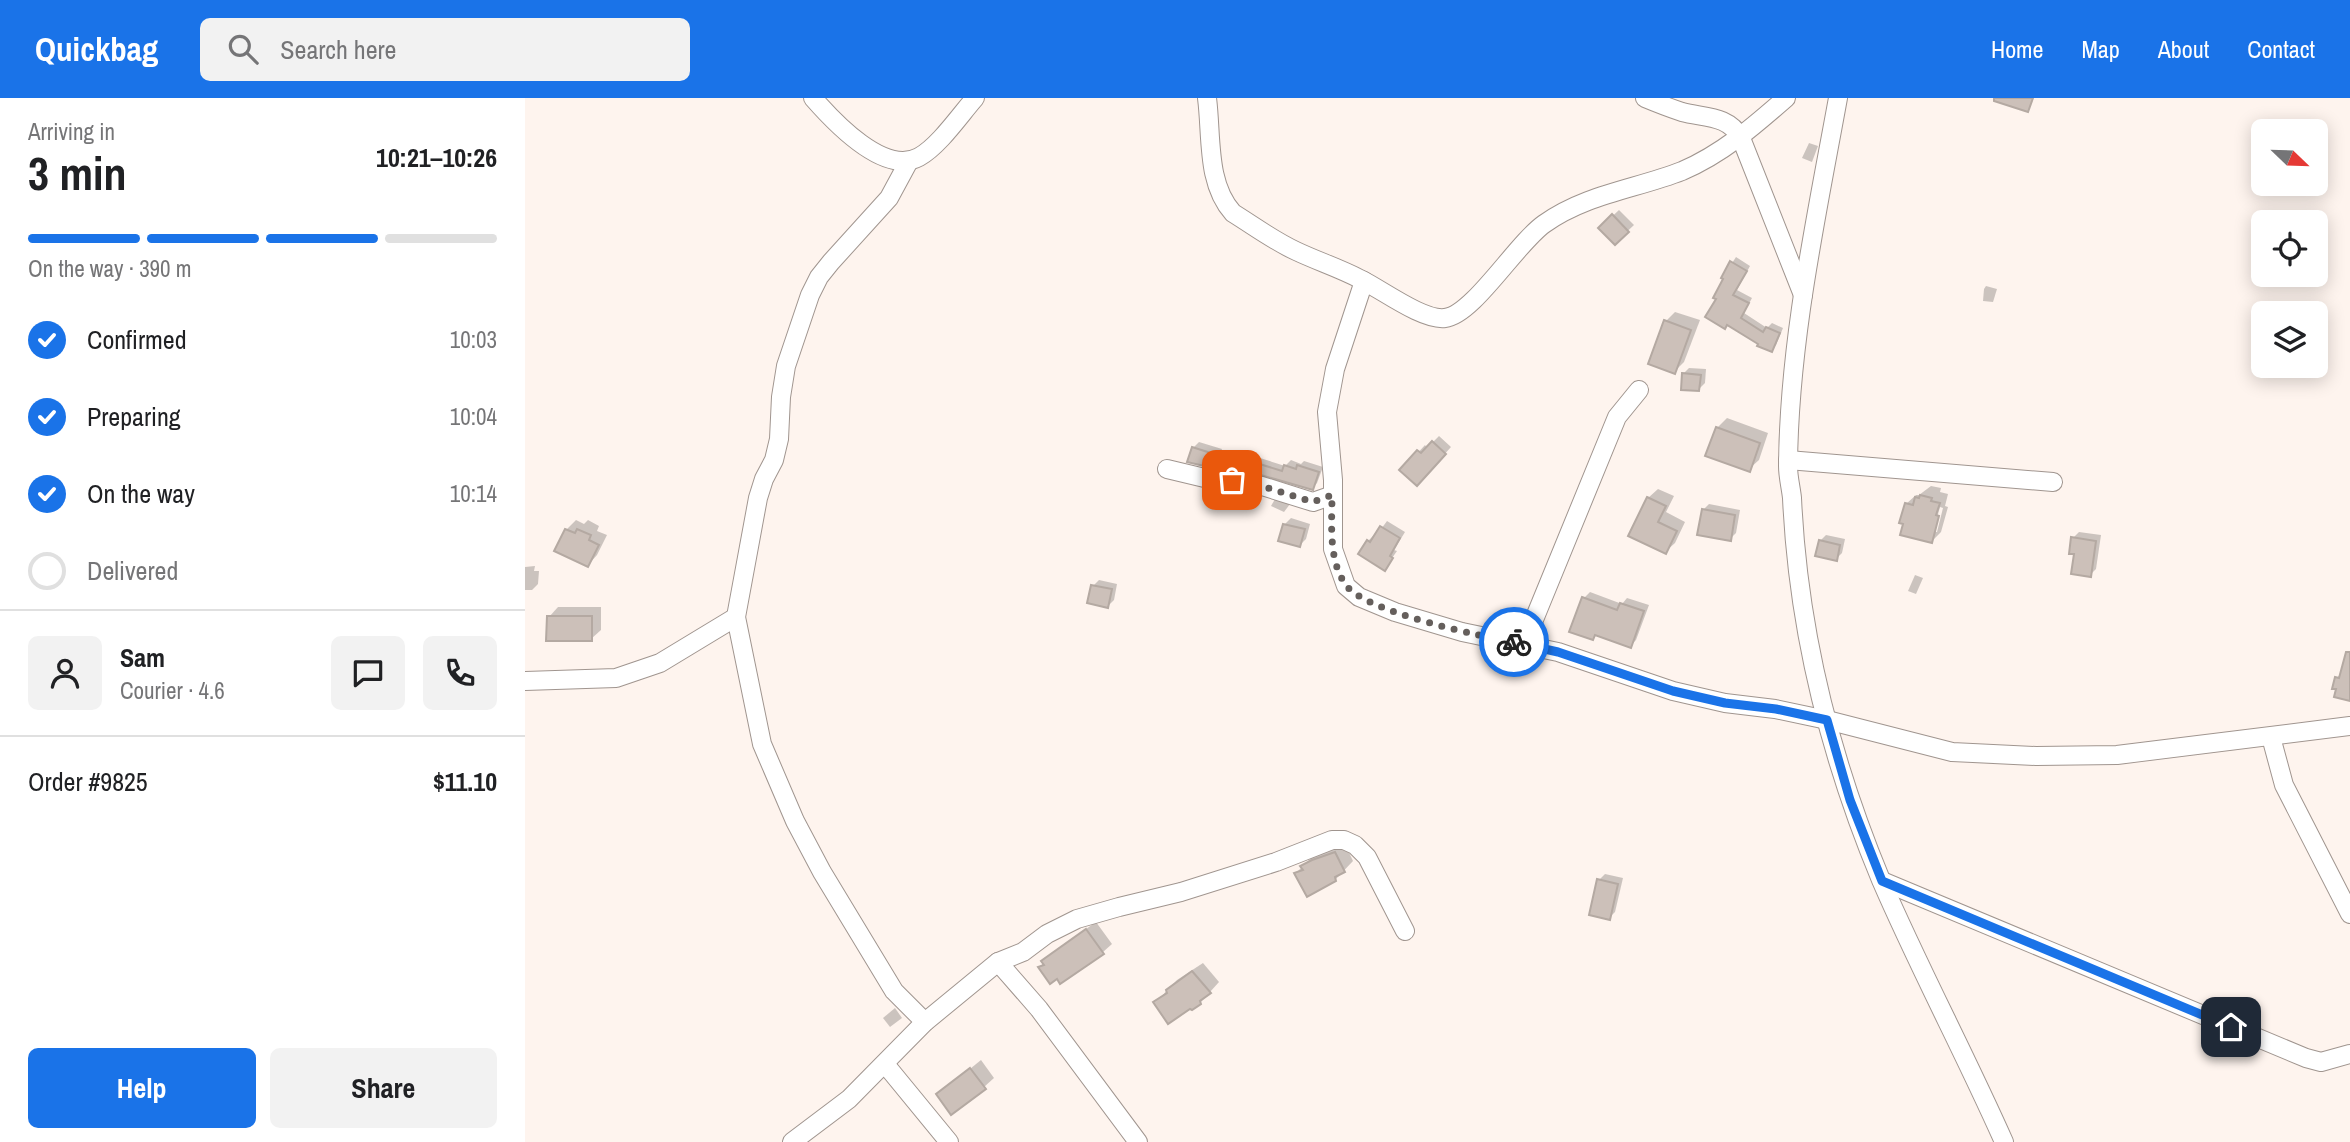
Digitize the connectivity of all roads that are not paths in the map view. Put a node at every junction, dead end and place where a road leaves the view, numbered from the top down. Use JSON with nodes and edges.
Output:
{"nodes":[{"id":1,"x":813,"y":98,"type":"edge"},
{"id":2,"x":975,"y":98,"type":"edge"},
{"id":3,"x":1207,"y":98,"type":"edge"},
{"id":4,"x":1645,"y":98,"type":"edge"},
{"id":5,"x":1786,"y":98,"type":"edge"},
{"id":6,"x":1838,"y":98,"type":"edge"},
{"id":7,"x":1741,"y":138,"type":"junction"},
{"id":8,"x":908,"y":161,"type":"junction"},
{"id":9,"x":1364,"y":281,"type":"junction"},
{"id":10,"x":1803,"y":295,"type":"junction"},
{"id":11,"x":1639,"y":390,"type":"dead end"},
{"id":12,"x":1789,"y":460,"type":"junction"},
{"id":13,"x":1167,"y":469,"type":"dead end"},
{"id":14,"x":2053,"y":482,"type":"dead end"},
{"id":15,"x":1332,"y":495,"type":"junction"},
{"id":16,"x":736,"y":617,"type":"junction"},
{"id":17,"x":1524,"y":644,"type":"junction"},
{"id":18,"x":525,"y":681,"type":"edge"},
{"id":19,"x":1827,"y":720,"type":"junction"},
{"id":20,"x":2350,"y":726,"type":"edge"},
{"id":21,"x":2271,"y":737,"type":"junction"},
{"id":22,"x":1882,"y":881,"type":"junction"},
{"id":23,"x":2348,"y":904,"type":"edge"},
{"id":24,"x":1405,"y":931,"type":"dead end"},
{"id":25,"x":998,"y":962,"type":"junction"},
{"id":26,"x":925,"y":1022,"type":"junction"},
{"id":27,"x":2350,"y":1054,"type":"edge"},
{"id":28,"x":885,"y":1064,"type":"junction"},
{"id":29,"x":792,"y":1142,"type":"edge"},
{"id":30,"x":949,"y":1142,"type":"edge"},
{"id":31,"x":1138,"y":1142,"type":"edge"},
{"id":32,"x":2004,"y":1142,"type":"edge"}],
"edges":[{"from":1,"to":8,"type":"street"},
{"from":2,"to":8,"type":"street"},
{"from":3,"to":9,"type":"street"},
{"from":4,"to":7,"type":"street"},
{"from":5,"to":7,"type":"street"},
{"from":6,"to":10,"type":"street"},
{"from":7,"to":9,"type":"street"},
{"from":7,"to":10,"type":"street"},
{"from":8,"to":16,"type":"street"},
{"from":9,"to":15,"type":"street"},
{"from":10,"to":12,"type":"street"},
{"from":11,"to":17,"type":"street"},
{"from":12,"to":14,"type":"street"},
{"from":12,"to":19,"type":"street"},
{"from":13,"to":15,"type":"street"},
{"from":15,"to":17,"type":"street"},
{"from":16,"to":18,"type":"street"},
{"from":16,"to":26,"type":"street"},
{"from":17,"to":19,"type":"street"},
{"from":19,"to":21,"type":"street"},
{"from":19,"to":22,"type":"street"},
{"from":20,"to":21,"type":"street"},
{"from":21,"to":23,"type":"street"},
{"from":22,"to":27,"type":"street"},
{"from":22,"to":32,"type":"street"},
{"from":24,"to":25,"type":"street"},
{"from":25,"to":26,"type":"street"},
{"from":25,"to":31,"type":"street"},
{"from":26,"to":28,"type":"street"},
{"from":28,"to":29,"type":"street"},
{"from":28,"to":30,"type":"street"}]}
